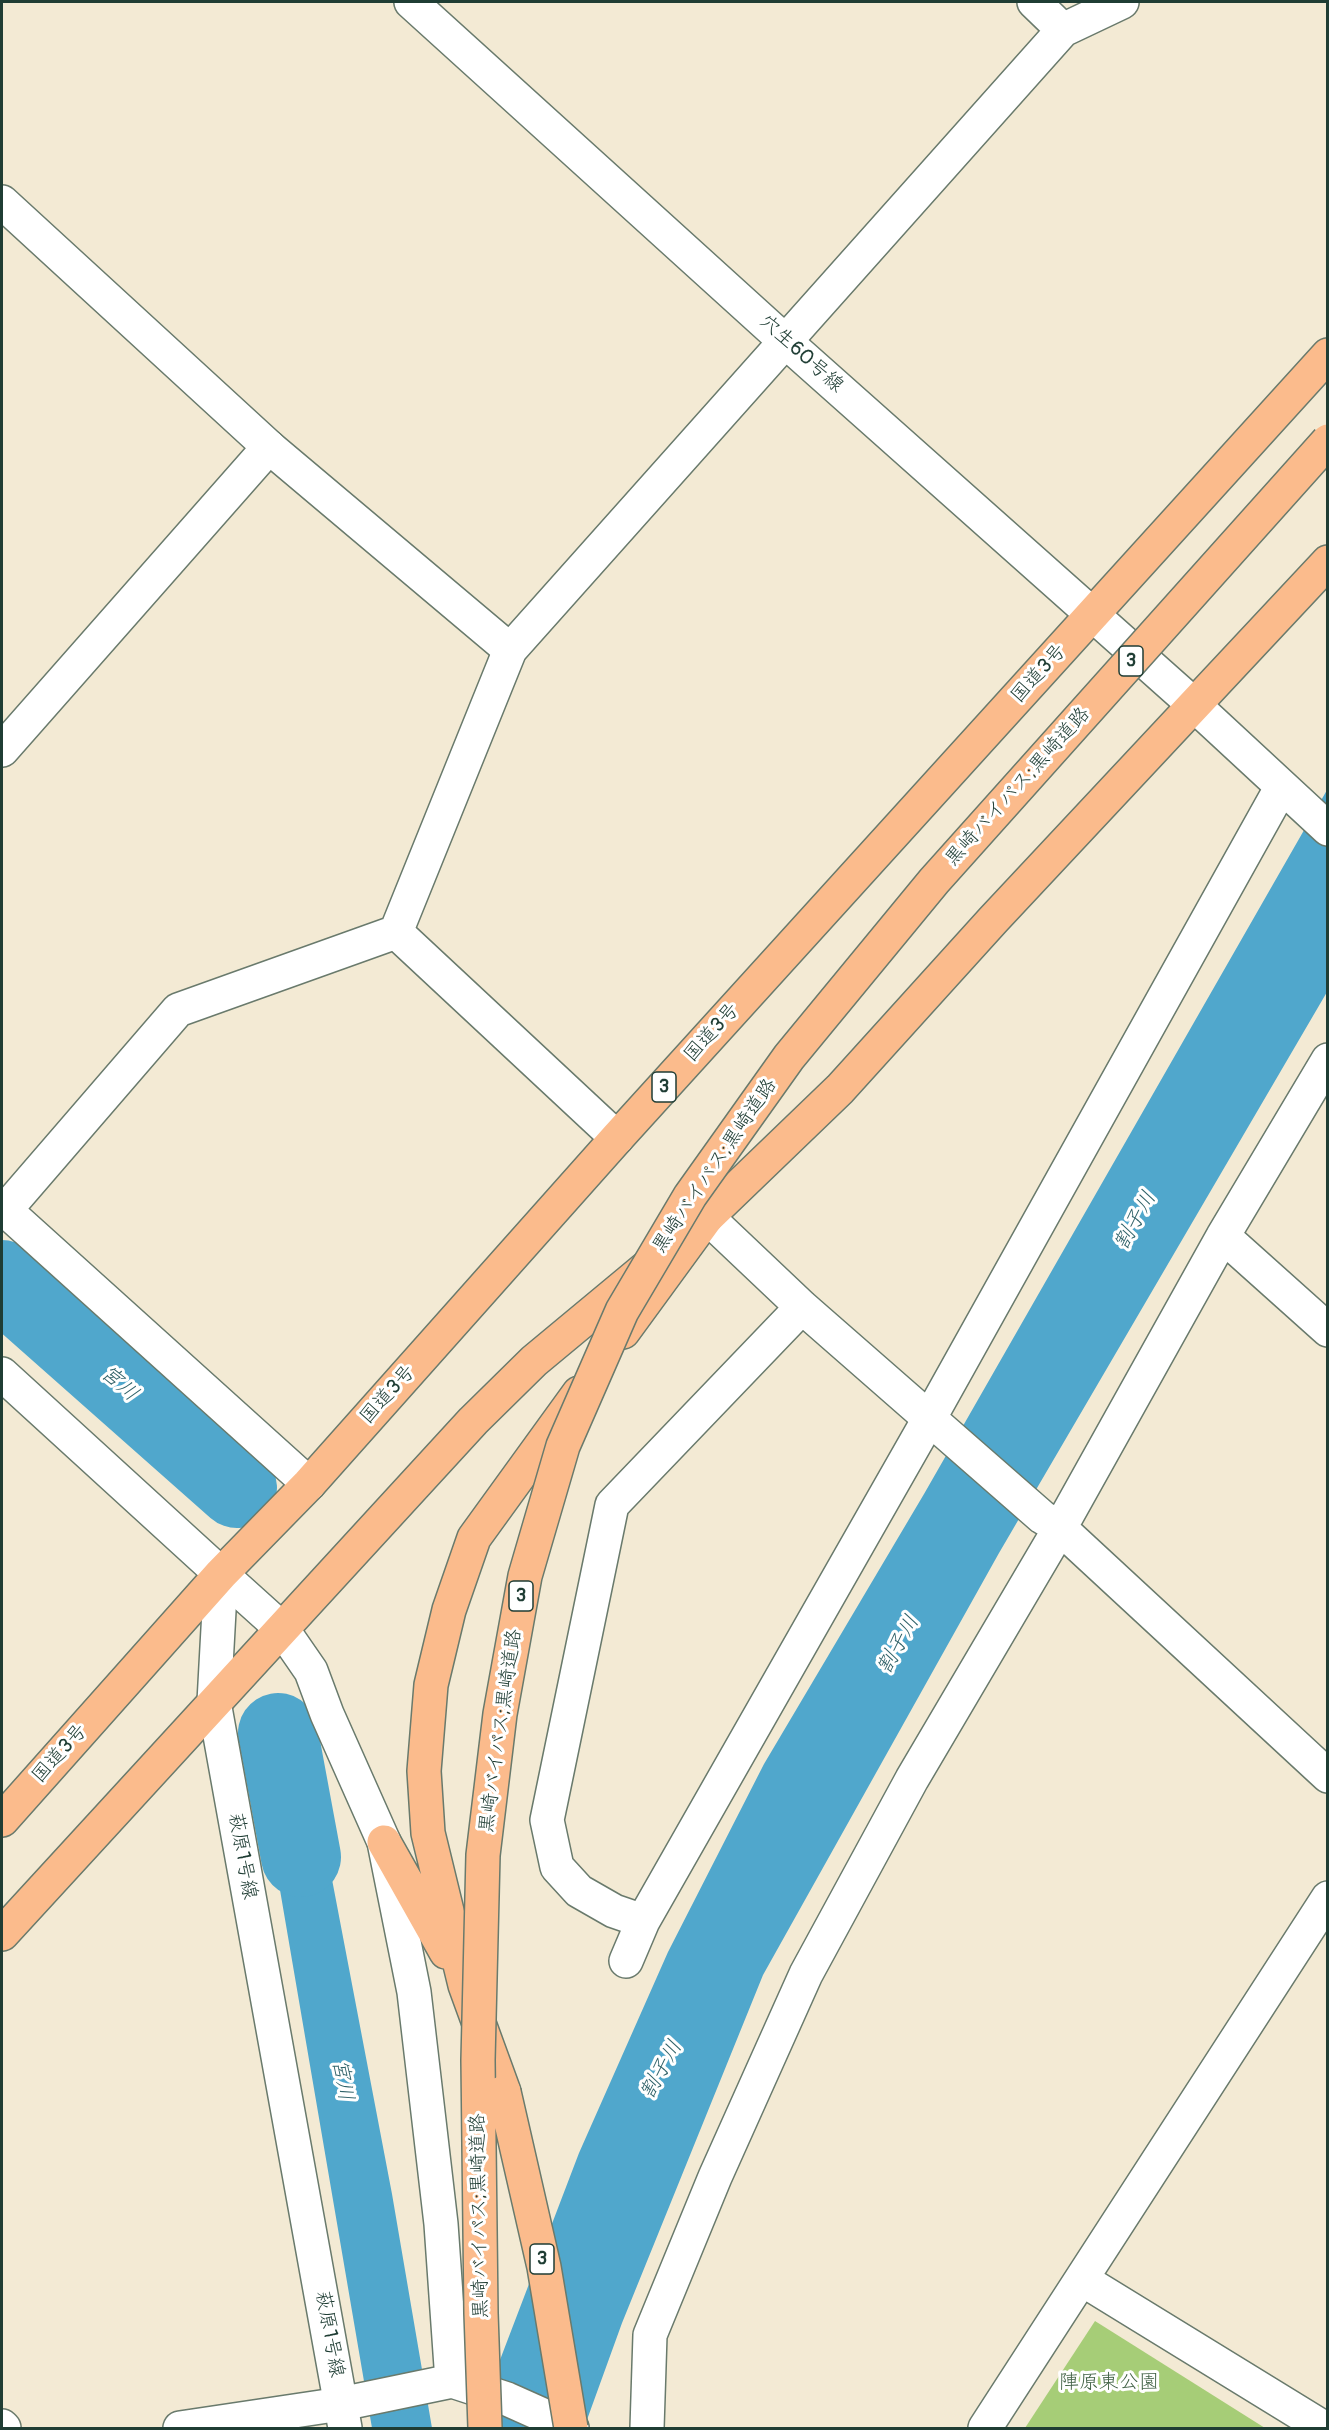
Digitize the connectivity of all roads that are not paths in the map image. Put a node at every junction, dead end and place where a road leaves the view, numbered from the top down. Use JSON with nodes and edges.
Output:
{"nodes":[{"id":1,"x":411,"y":2,"type":"edge"},
{"id":2,"x":1034,"y":2,"type":"edge"},
{"id":3,"x":1122,"y":2,"type":"edge"},
{"id":4,"x":1063,"y":30,"type":"junction"},
{"id":5,"x":2,"y":202,"type":"edge"},
{"id":6,"x":786,"y":342,"type":"junction"},
{"id":7,"x":1328,"y":355,"type":"edge"},
{"id":8,"x":1328,"y":441,"type":"edge"},
{"id":9,"x":269,"y":447,"type":"junction"},
{"id":10,"x":1328,"y":562,"type":"edge"},
{"id":11,"x":1093,"y":615,"type":"junction"},
{"id":12,"x":510,"y":650,"type":"junction"},
{"id":13,"x":1193,"y":704,"type":"junction"},
{"id":14,"x":2,"y":750,"type":"edge"},
{"id":15,"x":1289,"y":795,"type":"junction"},
{"id":16,"x":1328,"y":830,"type":"edge"},
{"id":17,"x":396,"y":932,"type":"junction"},
{"id":18,"x":1328,"y":1060,"type":"edge"},
{"id":19,"x":617,"y":1138,"type":"junction"},
{"id":20,"x":3,"y":1210,"type":"edge"},
{"id":21,"x":707,"y":1217,"type":"junction"},
{"id":22,"x":1223,"y":1236,"type":"junction"},
{"id":23,"x":802,"y":1307,"type":"junction"},
{"id":24,"x":1328,"y":1330,"type":"edge"},
{"id":25,"x":2,"y":1374,"type":"edge"},
{"id":26,"x":936,"y":1423,"type":"junction"},
{"id":27,"x":309,"y":1484,"type":"junction"},
{"id":28,"x":1051,"y":1523,"type":"junction"},
{"id":29,"x":220,"y":1574,"type":"junction"},
{"id":30,"x":282,"y":1629,"type":"junction"},
{"id":31,"x":214,"y":1702,"type":"junction"},
{"id":32,"x":1328,"y":1776,"type":"edge"},
{"id":33,"x":2,"y":1820,"type":"edge"},
{"id":34,"x":384,"y":1842,"type":"junction"},
{"id":35,"x":1328,"y":1898,"type":"edge"},
{"id":36,"x":643,"y":1922,"type":"junction"},
{"id":37,"x":2,"y":1934,"type":"edge"},
{"id":38,"x":626,"y":1961,"type":"dead end"},
{"id":39,"x":465,"y":1985,"type":"junction"},
{"id":40,"x":1083,"y":2280,"type":"junction"},
{"id":41,"x":452,"y":2380,"type":"junction"},
{"id":42,"x":347,"y":2411,"type":"edge"},
{"id":43,"x":180,"y":2428,"type":"edge"},
{"id":44,"x":484,"y":2428,"type":"edge"},
{"id":45,"x":572,"y":2428,"type":"edge"},
{"id":46,"x":647,"y":2428,"type":"edge"},
{"id":47,"x":985,"y":2428,"type":"edge"},
{"id":48,"x":1324,"y":2428,"type":"edge"}],
"edges":[{"from":1,"to":6,"type":"street","name":"穴生60号線"},
{"from":2,"to":4,"type":"street"},
{"from":3,"to":4,"type":"street"},
{"from":4,"to":6,"type":"street"},
{"from":5,"to":9,"type":"street"},
{"from":6,"to":11,"type":"street","name":"穴生60号線"},
{"from":6,"to":12,"type":"street"},
{"from":7,"to":11,"type":"highway","name":"国道3号","number":"3"},
{"from":8,"to":44,"type":"highway","name":"黒崎バイパス;黒崎道路","number":"3","bridge":true},
{"from":9,"to":12,"type":"street"},
{"from":9,"to":14,"type":"street"},
{"from":10,"to":13,"type":"highway","number":"3"},
{"from":11,"to":13,"type":"street","name":"穴生60号線"},
{"from":11,"to":19,"type":"highway","name":"国道3号","number":"3"},
{"from":12,"to":17,"type":"street"},
{"from":13,"to":15,"type":"street","name":"穴生60号線"},
{"from":13,"to":21,"type":"highway","number":"3"},
{"from":15,"to":16,"type":"street","name":"穴生60号線"},
{"from":15,"to":26,"type":"street"},
{"from":17,"to":19,"type":"street"},
{"from":17,"to":20,"type":"street"},
{"from":18,"to":22,"type":"street"},
{"from":19,"to":27,"type":"highway","name":"国道3号","number":"3"},
{"from":20,"to":27,"type":"street"},
{"from":21,"to":23,"type":"street"},
{"from":21,"to":30,"type":"highway","number":"3"},
{"from":21,"to":39,"type":"highway","number":"3"},
{"from":22,"to":24,"type":"street"},
{"from":22,"to":28,"type":"street"},
{"from":23,"to":26,"type":"street"},
{"from":23,"to":36,"type":"street"},
{"from":25,"to":29,"type":"street"},
{"from":26,"to":28,"type":"street"},
{"from":26,"to":36,"type":"street"},
{"from":27,"to":29,"type":"highway","name":"国道3号","number":"3"},
{"from":28,"to":32,"type":"street"},
{"from":28,"to":46,"type":"street"},
{"from":29,"to":30,"type":"street"},
{"from":29,"to":31,"type":"street","name":"萩原1号線"},
{"from":29,"to":33,"type":"highway","name":"国道3号","number":"3"},
{"from":30,"to":31,"type":"highway","number":"3"},
{"from":30,"to":34,"type":"street"},
{"from":31,"to":37,"type":"highway","number":"3"},
{"from":31,"to":42,"type":"street","name":"萩原1号線"},
{"from":34,"to":39,"type":"highway","number":"3"},
{"from":34,"to":41,"type":"street"},
{"from":35,"to":40,"type":"street"},
{"from":36,"to":38,"type":"street"},
{"from":39,"to":45,"type":"highway","name":"黒崎バイパス;黒崎道路","number":"3","bridge":true},
{"from":40,"to":47,"type":"street"},
{"from":40,"to":48,"type":"street"},
{"from":41,"to":42,"type":"street"},
{"from":41,"to":45,"type":"street"},
{"from":42,"to":43,"type":"street"}]}
